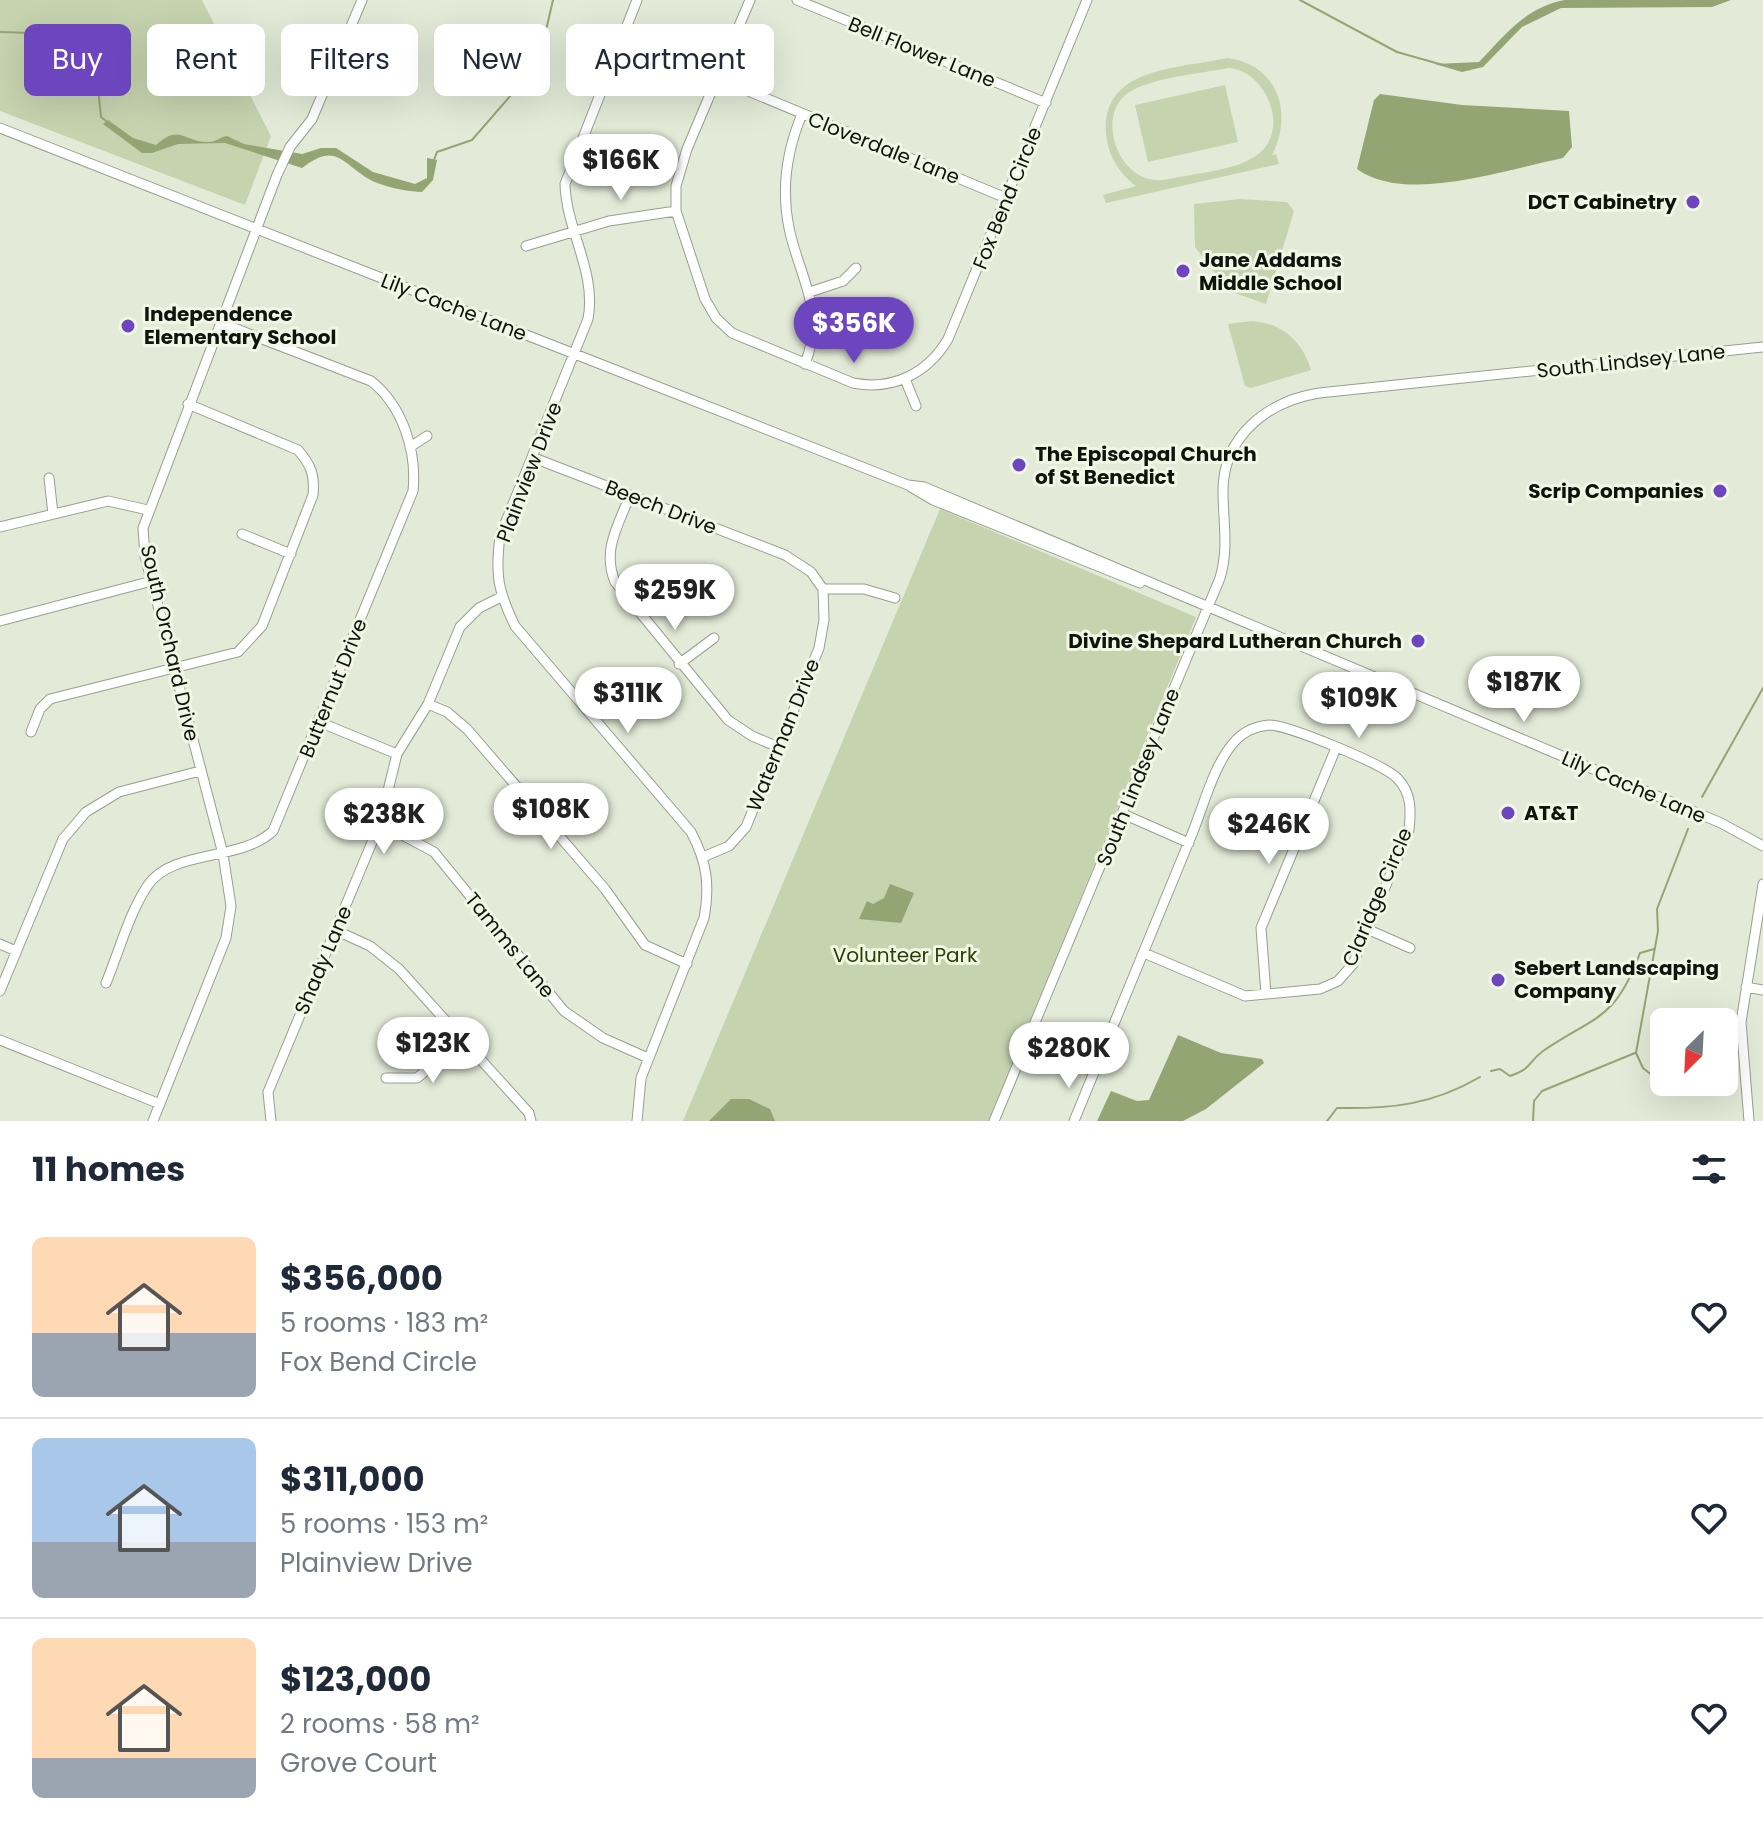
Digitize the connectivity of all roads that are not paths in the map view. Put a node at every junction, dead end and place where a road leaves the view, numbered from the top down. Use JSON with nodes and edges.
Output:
{"nodes":[{"id":1,"x":362,"y":0,"type":"edge"},
{"id":2,"x":637,"y":0,"type":"edge"},
{"id":3,"x":750,"y":0,"type":"edge"},
{"id":4,"x":797,"y":0,"type":"edge"},
{"id":5,"x":1087,"y":0,"type":"edge"},
{"id":6,"x":740,"y":24,"type":"edge"},
{"id":7,"x":710,"y":96,"type":"edge"},
{"id":8,"x":760,"y":96,"type":"edge"},
{"id":9,"x":1046,"y":103,"type":"junction"},
{"id":10,"x":802,"y":114,"type":"junction"},
{"id":11,"x":0,"y":129,"type":"edge"},
{"id":12,"x":1006,"y":198,"type":"junction"},
{"id":13,"x":676,"y":211,"type":"junction"},
{"id":14,"x":256,"y":229,"type":"junction"},
{"id":15,"x":573,"y":231,"type":"junction"},
{"id":16,"x":526,"y":246,"type":"dead end"},
{"id":17,"x":856,"y":268,"type":"dead end"},
{"id":18,"x":810,"y":292,"type":"junction"},
{"id":19,"x":716,"y":318,"type":"junction"},
{"id":20,"x":221,"y":323,"type":"junction"},
{"id":21,"x":707,"y":324,"type":"dead end"},
{"id":22,"x":1763,"y":347,"type":"edge"},
{"id":23,"x":574,"y":354,"type":"junction"},
{"id":24,"x":805,"y":364,"type":"junction"},
{"id":25,"x":905,"y":379,"type":"junction"},
{"id":26,"x":188,"y":404,"type":"junction"},
{"id":27,"x":916,"y":406,"type":"dead end"},
{"id":28,"x":427,"y":436,"type":"dead end"},
{"id":29,"x":410,"y":447,"type":"junction"},
{"id":30,"x":534,"y":458,"type":"junction"},
{"id":31,"x":323,"y":463,"type":"dead end"},
{"id":32,"x":312,"y":469,"type":"junction"},
{"id":33,"x":49,"y":478,"type":"dead end"},
{"id":34,"x":630,"y":495,"type":"junction"},
{"id":35,"x":148,"y":510,"type":"junction"},
{"id":36,"x":53,"y":514,"type":"junction"},
{"id":37,"x":0,"y":527,"type":"edge"},
{"id":38,"x":242,"y":534,"type":"dead end"},
{"id":39,"x":291,"y":554,"type":"junction"},
{"id":40,"x":152,"y":581,"type":"junction"},
{"id":41,"x":823,"y":589,"type":"junction"},
{"id":42,"x":501,"y":597,"type":"junction"},
{"id":43,"x":895,"y":598,"type":"dead end"},
{"id":44,"x":1206,"y":609,"type":"junction"},
{"id":45,"x":0,"y":621,"type":"edge"},
{"id":46,"x":714,"y":638,"type":"dead end"},
{"id":47,"x":679,"y":664,"type":"junction"},
{"id":48,"x":175,"y":670,"type":"junction"},
{"id":49,"x":428,"y":704,"type":"junction"},
{"id":50,"x":319,"y":722,"type":"junction"},
{"id":51,"x":31,"y":732,"type":"dead end"},
{"id":52,"x":778,"y":747,"type":"junction"},
{"id":53,"x":1336,"y":748,"type":"junction"},
{"id":54,"x":397,"y":754,"type":"junction"},
{"id":55,"x":200,"y":771,"type":"junction"},
{"id":56,"x":1123,"y":814,"type":"junction"},
{"id":57,"x":380,"y":823,"type":"junction"},
{"id":58,"x":1189,"y":843,"type":"junction"},
{"id":59,"x":1763,"y":846,"type":"edge"},
{"id":60,"x":223,"y":854,"type":"junction"},
{"id":61,"x":703,"y":857,"type":"junction"},
{"id":62,"x":1763,"y":884,"type":"edge"},
{"id":63,"x":1367,"y":929,"type":"junction"},
{"id":64,"x":335,"y":930,"type":"junction"},
{"id":65,"x":0,"y":944,"type":"edge"},
{"id":66,"x":1410,"y":948,"type":"dead end"},
{"id":67,"x":16,"y":951,"type":"junction"},
{"id":68,"x":1144,"y":953,"type":"junction"},
{"id":69,"x":687,"y":964,"type":"junction"},
{"id":70,"x":106,"y":983,"type":"dead end"},
{"id":71,"x":1746,"y":987,"type":"junction"},
{"id":72,"x":1763,"y":990,"type":"edge"},
{"id":73,"x":0,"y":991,"type":"edge"},
{"id":74,"x":1266,"y":994,"type":"junction"},
{"id":75,"x":1032,"y":1031,"type":"junction"},
{"id":76,"x":0,"y":1040,"type":"edge"},
{"id":77,"x":461,"y":1041,"type":"junction"},
{"id":78,"x":1027,"y":1043,"type":"junction"},
{"id":79,"x":648,"y":1058,"type":"junction"},
{"id":80,"x":1099,"y":1059,"type":"junction"},
{"id":81,"x":1094,"y":1072,"type":"junction"},
{"id":82,"x":386,"y":1078,"type":"dead end"},
{"id":83,"x":160,"y":1104,"type":"junction"},
{"id":84,"x":153,"y":1121,"type":"edge"},
{"id":85,"x":271,"y":1121,"type":"edge"},
{"id":86,"x":531,"y":1121,"type":"edge"},
{"id":87,"x":637,"y":1121,"type":"edge"},
{"id":88,"x":994,"y":1121,"type":"edge"},
{"id":89,"x":1074,"y":1121,"type":"edge"},
{"id":90,"x":1749,"y":1121,"type":"edge"}],
"edges":[{"from":1,"to":14,"type":"street","name":"South Orchard Drive"},
{"from":2,"to":15,"type":"street","name":"Plainview Drive"},
{"from":3,"to":6,"type":"street","name":"Fox Bend Circle"},
{"from":4,"to":9,"type":"street","name":"Bell Flower Lane"},
{"from":5,"to":9,"type":"street","name":"Fox Bend Circle"},
{"from":7,"to":13,"type":"street","name":"Fox Bend Circle"},
{"from":8,"to":10,"type":"street","name":"Cloverdale Lane"},
{"from":9,"to":12,"type":"street","name":"Fox Bend Circle"},
{"from":10,"to":12,"type":"street","name":"Cloverdale Lane"},
{"from":10,"to":18,"type":"street"},
{"from":11,"to":14,"type":"street","name":"Lily Cache Lane"},
{"from":12,"to":25,"type":"street","name":"Fox Bend Circle"},
{"from":13,"to":15,"type":"street"},
{"from":13,"to":19,"type":"street","name":"Fox Bend Circle"},
{"from":14,"to":20,"type":"street","name":"South Orchard Drive"},
{"from":14,"to":23,"type":"street","name":"Lily Cache Lane"},
{"from":15,"to":16,"type":"street"},
{"from":15,"to":23,"type":"street","name":"Plainview Drive"},
{"from":17,"to":18,"type":"street"},
{"from":18,"to":24,"type":"street"},
{"from":19,"to":21,"type":"street"},
{"from":19,"to":24,"type":"street","name":"Fox Bend Circle"},
{"from":20,"to":26,"type":"street","name":"South Orchard Drive"},
{"from":20,"to":29,"type":"street","name":"Butternut Drive"},
{"from":22,"to":44,"type":"street","name":"South Lindsey Lane"},
{"from":23,"to":30,"type":"street","name":"Plainview Drive"},
{"from":23,"to":44,"type":"street","name":"Lily Cache Lane"},
{"from":24,"to":25,"type":"street","name":"Fox Bend Circle"},
{"from":25,"to":27,"type":"street"},
{"from":26,"to":32,"type":"street"},
{"from":26,"to":35,"type":"street","name":"South Orchard Drive"},
{"from":28,"to":29,"type":"street"},
{"from":29,"to":50,"type":"street","name":"Butternut Drive"},
{"from":30,"to":34,"type":"street","name":"Beech Drive"},
{"from":30,"to":42,"type":"street","name":"Plainview Drive"},
{"from":31,"to":32,"type":"street"},
{"from":32,"to":39,"type":"street"},
{"from":33,"to":36,"type":"street"},
{"from":34,"to":41,"type":"street","name":"Beech Drive"},
{"from":34,"to":47,"type":"street"},
{"from":35,"to":36,"type":"street"},
{"from":35,"to":40,"type":"street","name":"South Orchard Drive"},
{"from":36,"to":37,"type":"street"},
{"from":38,"to":39,"type":"street"},
{"from":39,"to":48,"type":"street"},
{"from":40,"to":45,"type":"street"},
{"from":40,"to":48,"type":"street","name":"South Orchard Drive"},
{"from":41,"to":43,"type":"street"},
{"from":41,"to":52,"type":"street","name":"Waterman Drive"},
{"from":42,"to":49,"type":"street","name":"Shady Lane"},
{"from":42,"to":61,"type":"street","name":"Plainview Drive"},
{"from":44,"to":56,"type":"street","name":"South Lindsey Lane"},
{"from":44,"to":59,"type":"street","name":"Lily Cache Lane"},
{"from":46,"to":47,"type":"street"},
{"from":47,"to":52,"type":"street"},
{"from":48,"to":51,"type":"street"},
{"from":48,"to":55,"type":"street","name":"South Orchard Drive"},
{"from":49,"to":54,"type":"street","name":"Shady Lane"},
{"from":49,"to":69,"type":"street"},
{"from":50,"to":54,"type":"street"},
{"from":50,"to":60,"type":"street","name":"Butternut Drive"},
{"from":52,"to":61,"type":"street","name":"Waterman Drive"},
{"from":53,"to":58,"type":"street","name":"Claridge Circle"},
{"from":53,"to":63,"type":"street","name":"Claridge Circle"},
{"from":53,"to":74,"type":"street"},
{"from":54,"to":57,"type":"street","name":"Shady Lane"},
{"from":55,"to":60,"type":"street","name":"South Orchard Drive"},
{"from":55,"to":67,"type":"street"},
{"from":56,"to":58,"type":"street"},
{"from":56,"to":75,"type":"street","name":"South Lindsey Lane"},
{"from":57,"to":64,"type":"street","name":"Shady Lane"},
{"from":57,"to":79,"type":"street","name":"Tamms Lane"},
{"from":58,"to":68,"type":"street","name":"Claridge Circle"},
{"from":60,"to":70,"type":"street","name":"Butternut Drive"},
{"from":60,"to":83,"type":"street","name":"South Orchard Drive"},
{"from":61,"to":69,"type":"street","name":"Plainview Drive"},
{"from":62,"to":71,"type":"street"},
{"from":63,"to":66,"type":"street"},
{"from":63,"to":74,"type":"street","name":"Claridge Circle"},
{"from":64,"to":77,"type":"street"},
{"from":64,"to":85,"type":"street","name":"Shady Lane"},
{"from":65,"to":67,"type":"street"},
{"from":67,"to":73,"type":"street"},
{"from":68,"to":74,"type":"street","name":"Claridge Circle"},
{"from":68,"to":80,"type":"street","name":"Claridge Circle"},
{"from":69,"to":79,"type":"street","name":"Plainview Drive"},
{"from":71,"to":72,"type":"street"},
{"from":71,"to":90,"type":"street"},
{"from":75,"to":78,"type":"street","name":"South Lindsey Lane"},
{"from":75,"to":80,"type":"street"},
{"from":76,"to":83,"type":"street"},
{"from":77,"to":82,"type":"street"},
{"from":77,"to":86,"type":"street"},
{"from":78,"to":81,"type":"street"},
{"from":78,"to":88,"type":"street","name":"South Lindsey Lane"},
{"from":79,"to":87,"type":"street","name":"Plainview Drive"},
{"from":80,"to":81,"type":"street","name":"Claridge Circle"},
{"from":81,"to":89,"type":"street","name":"Claridge Circle"},
{"from":83,"to":84,"type":"street","name":"South Orchard Drive"}]}
